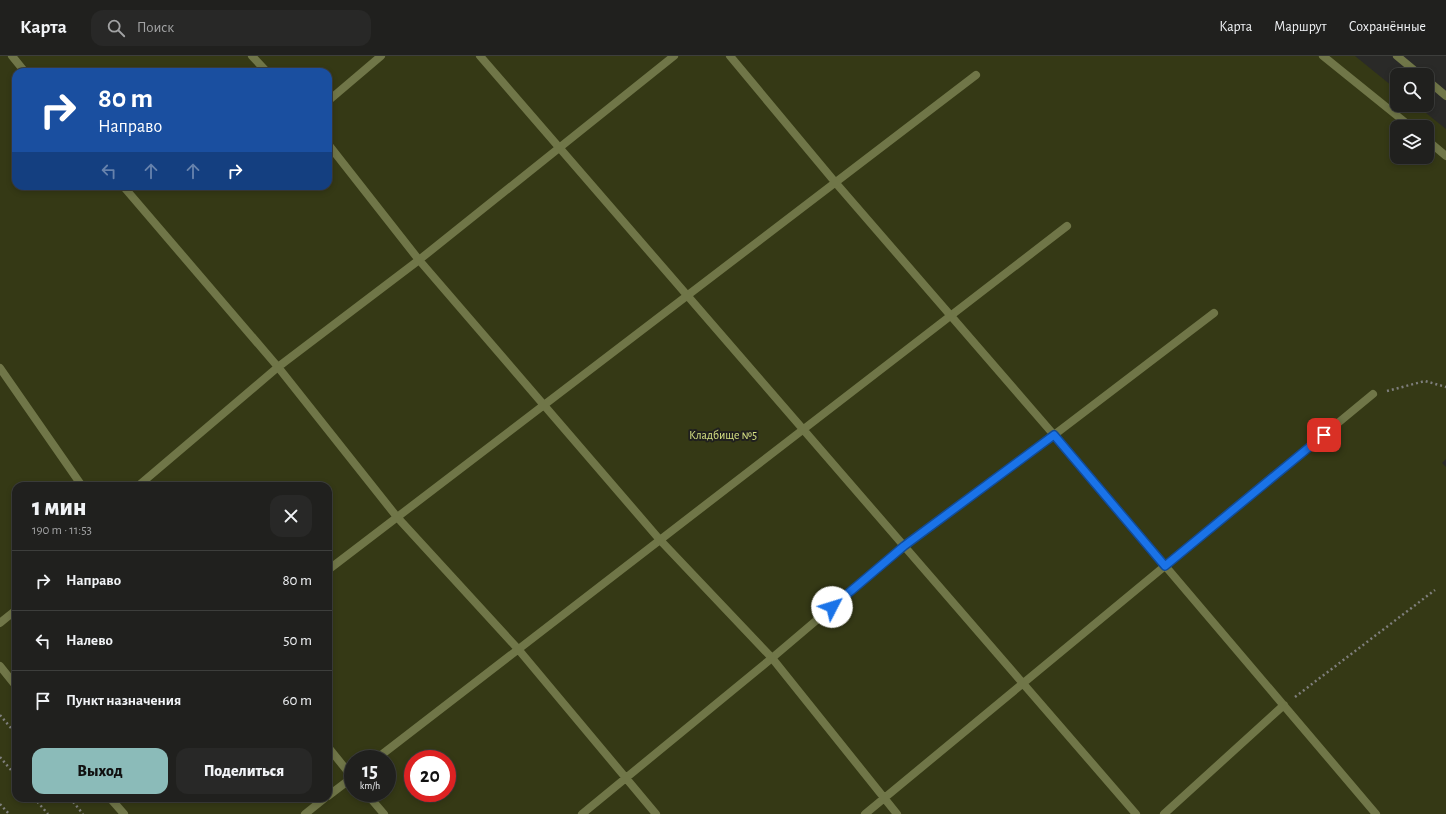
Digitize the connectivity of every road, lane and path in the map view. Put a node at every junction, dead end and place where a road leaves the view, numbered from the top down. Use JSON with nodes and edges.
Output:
{"nodes":[{"id":1,"x":12,"y":56,"type":"edge"},
{"id":2,"x":252,"y":56,"type":"edge"},
{"id":3,"x":381,"y":56,"type":"edge"},
{"id":4,"x":480,"y":56,"type":"edge"},
{"id":5,"x":674,"y":56,"type":"edge"},
{"id":6,"x":730,"y":56,"type":"edge"},
{"id":7,"x":1323,"y":56,"type":"edge"},
{"id":8,"x":1397,"y":56,"type":"edge"},
{"id":9,"x":22,"y":68,"type":"edge"},
{"id":10,"x":263,"y":68,"type":"edge"},
{"id":11,"x":1412,"y":68,"type":"edge"},
{"id":12,"x":976,"y":75,"type":"dead end"},
{"id":13,"x":1434,"y":86,"type":"edge"},
{"id":14,"x":1446,"y":96,"type":"edge"},
{"id":15,"x":332,"y":98,"type":"edge"},
{"id":16,"x":1401,"y":120,"type":"edge"},
{"id":17,"x":1434,"y":146,"type":"edge"},
{"id":18,"x":560,"y":147,"type":"junction"},
{"id":19,"x":332,"y":149,"type":"edge"},
{"id":20,"x":1446,"y":156,"type":"edge"},
{"id":21,"x":835,"y":182,"type":"junction"},
{"id":22,"x":126,"y":190,"type":"edge"},
{"id":23,"x":1066,"y":226,"type":"dead end"},
{"id":24,"x":419,"y":260,"type":"junction"},
{"id":25,"x":688,"y":295,"type":"junction"},
{"id":26,"x":1214,"y":313,"type":"dead end"},
{"id":27,"x":950,"y":316,"type":"junction"},
{"id":28,"x":278,"y":367,"type":"junction"},
{"id":29,"x":0,"y":368,"type":"edge"},
{"id":30,"x":1446,"y":387,"type":"edge"},
{"id":31,"x":1373,"y":394,"type":"joint"},
{"id":32,"x":544,"y":405,"type":"junction"},
{"id":33,"x":804,"y":429,"type":"junction"},
{"id":34,"x":1054,"y":435,"type":"junction"},
{"id":35,"x":79,"y":482,"type":"edge"},
{"id":36,"x":143,"y":482,"type":"edge"},
{"id":37,"x":397,"y":517,"type":"junction"},
{"id":38,"x":660,"y":540,"type":"junction"},
{"id":39,"x":904,"y":546,"type":"junction"},
{"id":40,"x":1165,"y":566,"type":"junction"},
{"id":41,"x":332,"y":567,"type":"edge"},
{"id":42,"x":1435,"y":590,"type":"dead end"},
{"id":43,"x":12,"y":613,"type":"edge"},
{"id":44,"x":0,"y":623,"type":"edge"},
{"id":45,"x":518,"y":649,"type":"junction"},
{"id":46,"x":772,"y":658,"type":"junction"},
{"id":47,"x":0,"y":666,"type":"edge"},
{"id":48,"x":12,"y":681,"type":"edge"},
{"id":49,"x":1023,"y":683,"type":"junction"},
{"id":50,"x":1284,"y":705,"type":"junction"},
{"id":51,"x":0,"y":715,"type":"edge"},
{"id":52,"x":12,"y":729,"type":"edge"},
{"id":53,"x":388,"y":750,"type":"edge"},
{"id":54,"x":332,"y":752,"type":"edge"},
{"id":55,"x":0,"y":757,"type":"edge"},
{"id":56,"x":344,"y":767,"type":"edge"},
{"id":57,"x":12,"y":771,"type":"edge"},
{"id":58,"x":626,"y":778,"type":"junction"},
{"id":59,"x":344,"y":784,"type":"edge"},
{"id":60,"x":332,"y":793,"type":"edge"},
{"id":61,"x":884,"y":799,"type":"junction"},
{"id":62,"x":38,"y":802,"type":"edge"},
{"id":63,"x":73,"y":802,"type":"edge"},
{"id":64,"x":114,"y":802,"type":"edge"},
{"id":65,"x":321,"y":802,"type":"edge"},
{"id":66,"x":374,"y":802,"type":"edge"},
{"id":67,"x":0,"y":804,"type":"edge"},
{"id":68,"x":9,"y":814,"type":"edge"},
{"id":69,"x":48,"y":814,"type":"edge"},
{"id":70,"x":83,"y":814,"type":"edge"},
{"id":71,"x":124,"y":814,"type":"edge"},
{"id":72,"x":305,"y":814,"type":"edge"},
{"id":73,"x":384,"y":814,"type":"edge"},
{"id":74,"x":582,"y":814,"type":"edge"},
{"id":75,"x":656,"y":814,"type":"edge"},
{"id":76,"x":865,"y":814,"type":"edge"},
{"id":77,"x":897,"y":814,"type":"edge"},
{"id":78,"x":1136,"y":814,"type":"edge"},
{"id":79,"x":1164,"y":814,"type":"edge"},
{"id":80,"x":1376,"y":814,"type":"edge"}],
"edges":[{"from":1,"to":9,"type":"lane"},
{"from":2,"to":10,"type":"lane"},
{"from":3,"to":15,"type":"lane"},
{"from":4,"to":18,"type":"lane"},
{"from":5,"to":18,"type":"lane"},
{"from":6,"to":21,"type":"lane"},
{"from":7,"to":16,"type":"lane"},
{"from":8,"to":11,"type":"lane"},
{"from":12,"to":21,"type":"lane"},
{"from":13,"to":14,"type":"lane"},
{"from":17,"to":20,"type":"lane"},
{"from":18,"to":24,"type":"lane"},
{"from":18,"to":25,"type":"lane"},
{"from":19,"to":24,"type":"lane"},
{"from":21,"to":25,"type":"lane"},
{"from":21,"to":27,"type":"lane"},
{"from":22,"to":28,"type":"lane"},
{"from":23,"to":27,"type":"lane"},
{"from":24,"to":28,"type":"lane"},
{"from":24,"to":32,"type":"lane"},
{"from":25,"to":32,"type":"lane"},
{"from":25,"to":33,"type":"lane"},
{"from":26,"to":34,"type":"lane"},
{"from":27,"to":33,"type":"lane"},
{"from":27,"to":34,"type":"lane"},
{"from":28,"to":36,"type":"lane"},
{"from":28,"to":37,"type":"lane"},
{"from":29,"to":35,"type":"lane"},
{"from":30,"to":31,"type":"path"},
{"from":31,"to":40,"type":"lane"},
{"from":32,"to":37,"type":"lane"},
{"from":32,"to":38,"type":"lane"},
{"from":33,"to":38,"type":"lane"},
{"from":33,"to":39,"type":"lane"},
{"from":34,"to":39,"type":"lane"},
{"from":34,"to":40,"type":"lane"},
{"from":37,"to":41,"type":"lane"},
{"from":37,"to":45,"type":"lane"},
{"from":38,"to":45,"type":"lane"},
{"from":38,"to":46,"type":"lane"},
{"from":39,"to":46,"type":"lane"},
{"from":39,"to":49,"type":"lane"},
{"from":40,"to":49,"type":"lane"},
{"from":40,"to":50,"type":"lane"},
{"from":42,"to":50,"type":"path"},
{"from":43,"to":44,"type":"lane"},
{"from":45,"to":53,"type":"lane"},
{"from":45,"to":58,"type":"lane"},
{"from":46,"to":58,"type":"lane"},
{"from":46,"to":61,"type":"lane"},
{"from":47,"to":48,"type":"lane"},
{"from":49,"to":61,"type":"lane"},
{"from":49,"to":78,"type":"lane"},
{"from":50,"to":79,"type":"lane"},
{"from":50,"to":80,"type":"lane"},
{"from":51,"to":52,"type":"path"},
{"from":54,"to":56,"type":"lane"},
{"from":55,"to":57,"type":"path"},
{"from":58,"to":74,"type":"lane"},
{"from":58,"to":75,"type":"lane"},
{"from":59,"to":60,"type":"lane"},
{"from":61,"to":76,"type":"lane"},
{"from":61,"to":77,"type":"lane"},
{"from":62,"to":69,"type":"path"},
{"from":63,"to":70,"type":"path"},
{"from":64,"to":71,"type":"lane"},
{"from":65,"to":72,"type":"lane"},
{"from":66,"to":73,"type":"lane"},
{"from":67,"to":68,"type":"path"}]}
